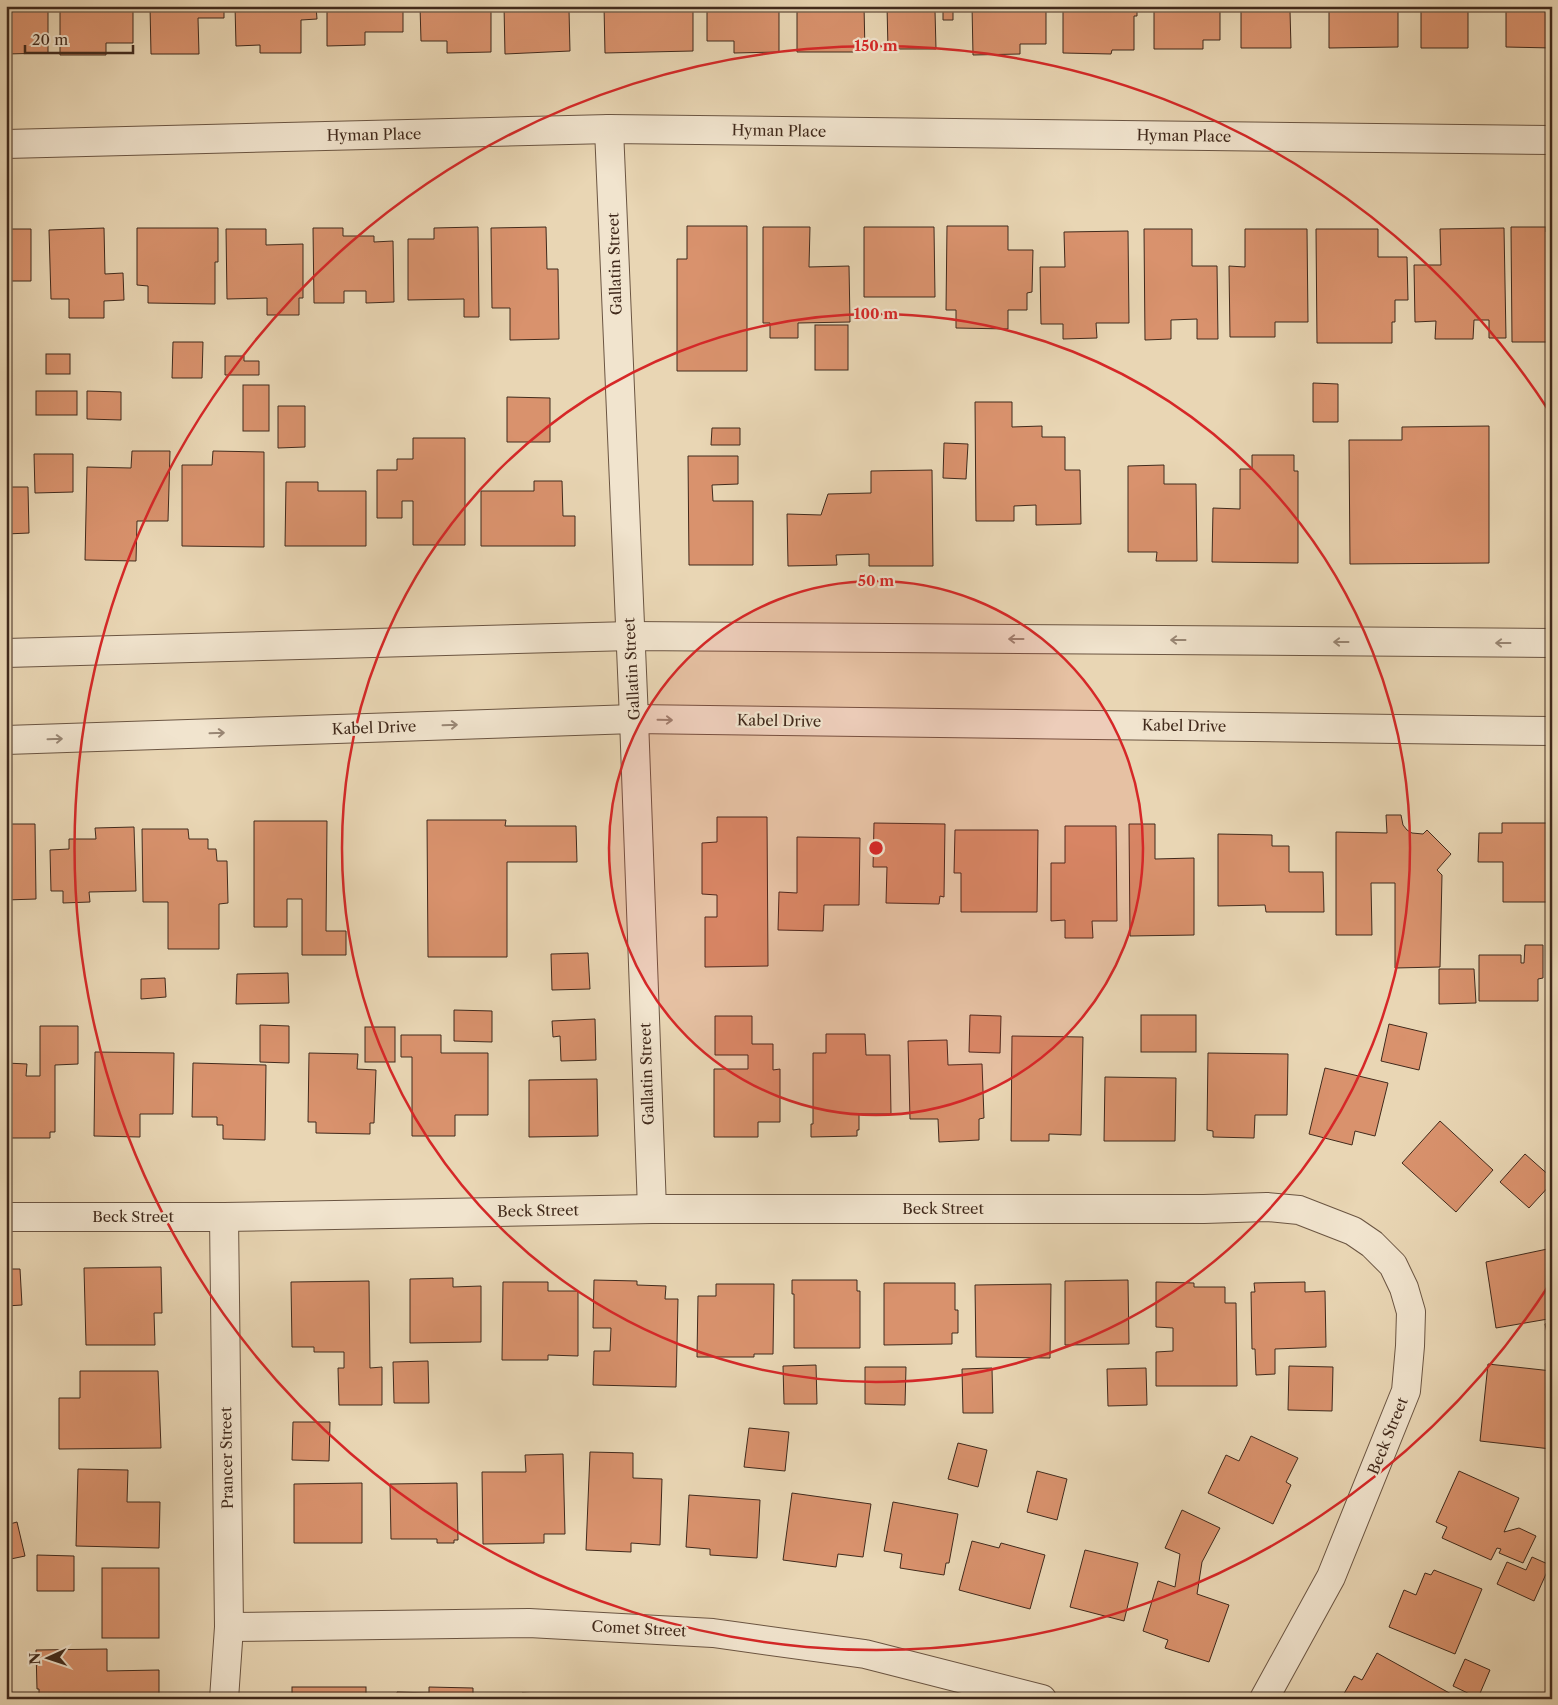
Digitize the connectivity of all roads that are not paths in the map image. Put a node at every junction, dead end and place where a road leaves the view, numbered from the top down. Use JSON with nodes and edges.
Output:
{"nodes":[{"id":1,"x":609,"y":130,"type":"junction"},
{"id":2,"x":1552,"y":140,"type":"edge"},
{"id":3,"x":6,"y":144,"type":"edge"},
{"id":4,"x":631,"y":636,"type":"junction"},
{"id":5,"x":1552,"y":643,"type":"edge"},
{"id":6,"x":6,"y":654,"type":"edge"},
{"id":7,"x":634,"y":719,"type":"junction"},
{"id":8,"x":1552,"y":731,"type":"edge"},
{"id":9,"x":6,"y":740,"type":"edge"},
{"id":10,"x":652,"y":1209,"type":"junction"},
{"id":11,"x":6,"y":1217,"type":"edge"},
{"id":12,"x":224,"y":1217,"type":"junction"},
{"id":13,"x":229,"y":1627,"type":"junction"},
{"id":14,"x":224,"y":1699,"type":"edge"},
{"id":15,"x":1042,"y":1699,"type":"edge"},
{"id":16,"x":1264,"y":1699,"type":"edge"}],
"edges":[{"from":1,"to":2,"type":"street","name":"Hyman Place"},
{"from":1,"to":3,"type":"street","name":"Hyman Place"},
{"from":1,"to":4,"type":"street","name":"Gallatin Street"},
{"from":5,"to":4,"type":"street","one_way":true},
{"from":4,"to":6,"type":"street"},
{"from":4,"to":7,"type":"street","name":"Gallatin Street"},
{"from":7,"to":8,"type":"street","name":"Kabel Drive","one_way":true},
{"from":9,"to":7,"type":"street","name":"Kabel Drive","one_way":true},
{"from":7,"to":10,"type":"street","name":"Gallatin Street"},
{"from":10,"to":12,"type":"street","name":"Beck Street"},
{"from":10,"to":16,"type":"street","name":"Beck Street"},
{"from":11,"to":12,"type":"street","name":"Beck Street"},
{"from":12,"to":13,"type":"street","name":"Prancer Street"},
{"from":13,"to":14,"type":"street","name":"Prancer Street"},
{"from":13,"to":15,"type":"street","name":"Comet Street"}]}
